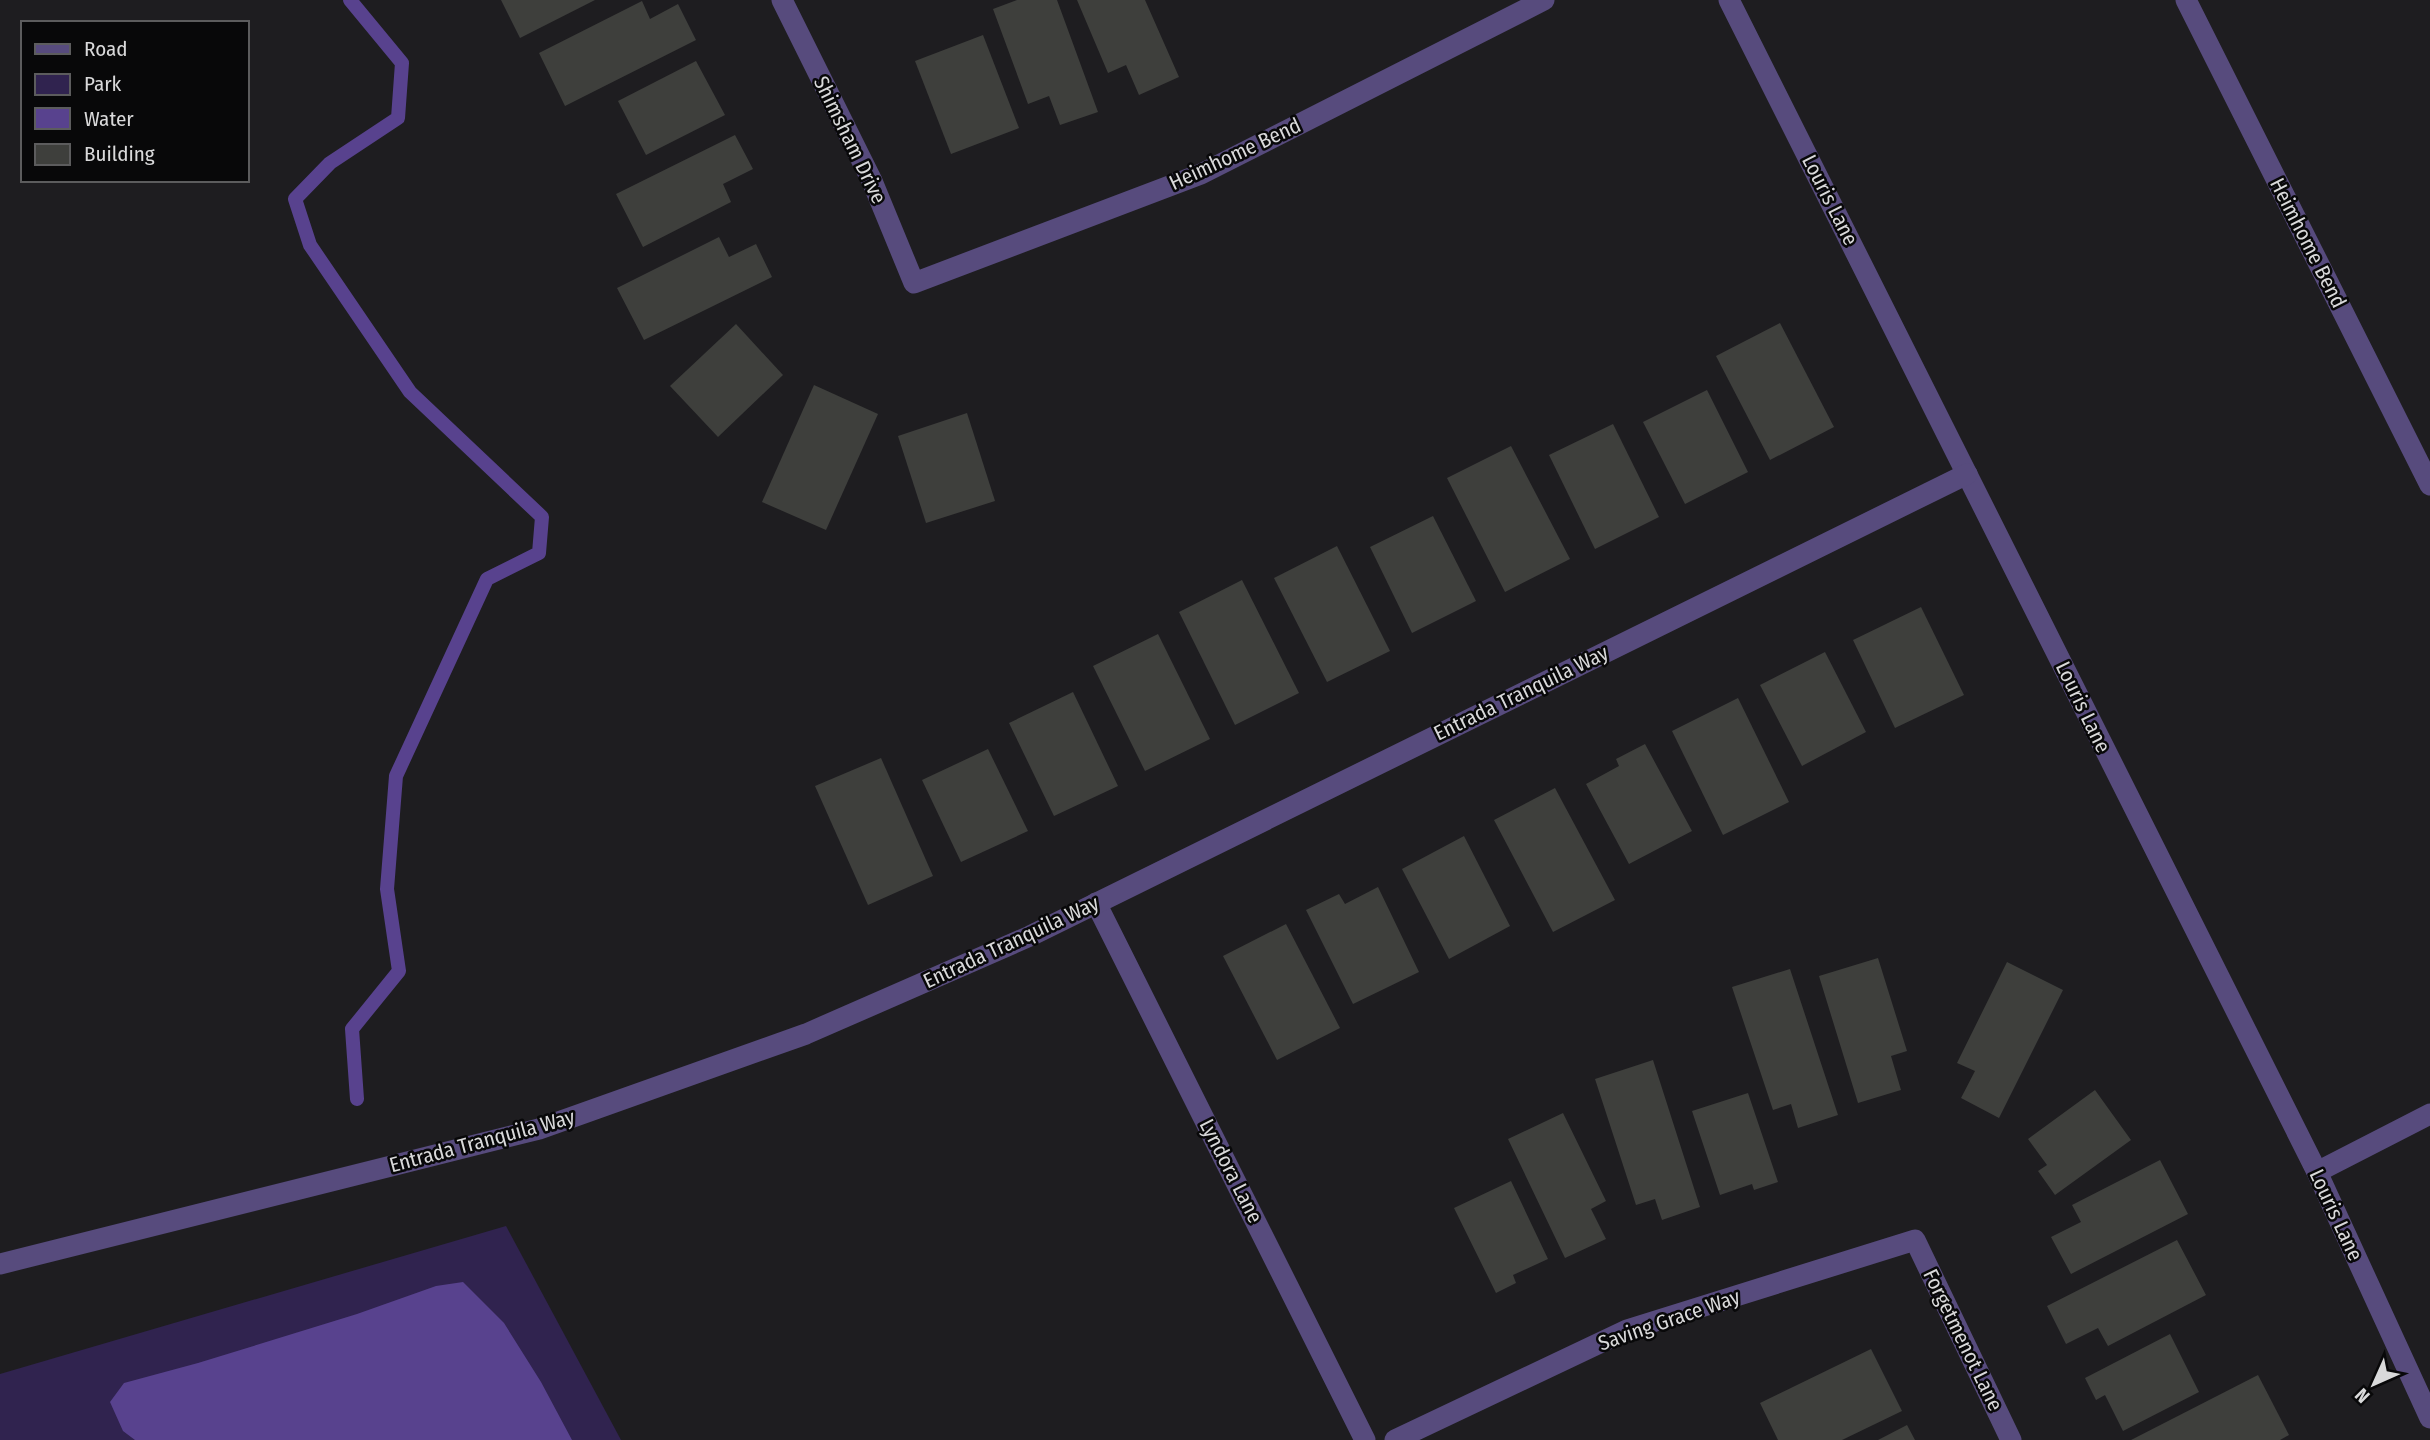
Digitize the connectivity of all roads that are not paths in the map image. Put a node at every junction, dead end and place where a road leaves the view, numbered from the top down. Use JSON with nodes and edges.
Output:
{"nodes":[{"id":1,"x":782,"y":0,"type":"edge"},
{"id":2,"x":1544,"y":0,"type":"edge"},
{"id":3,"x":1729,"y":0,"type":"edge"},
{"id":4,"x":2186,"y":0,"type":"edge"},
{"id":5,"x":914,"y":283,"type":"joint"},
{"id":6,"x":1967,"y":474,"type":"junction"},
{"id":7,"x":2430,"y":485,"type":"edge"},
{"id":8,"x":1096,"y":903,"type":"junction"},
{"id":9,"x":2430,"y":1114,"type":"edge"},
{"id":10,"x":2317,"y":1172,"type":"junction"},
{"id":11,"x":1915,"y":1240,"type":"joint"},
{"id":12,"x":0,"y":1264,"type":"edge"},
{"id":13,"x":2430,"y":1418,"type":"edge"},
{"id":14,"x":1365,"y":1440,"type":"edge"},
{"id":15,"x":1395,"y":1440,"type":"edge"},
{"id":16,"x":2011,"y":1440,"type":"edge"}],
"edges":[{"from":1,"to":5,"type":"street","name":"Shimsham Drive"},
{"from":2,"to":5,"type":"street","name":"Heimhome Bend"},
{"from":3,"to":6,"type":"street","name":"Louris Lane"},
{"from":4,"to":7,"type":"street","name":"Heimhome Bend"},
{"from":6,"to":8,"type":"street","name":"Entrada Tranquila Way"},
{"from":6,"to":10,"type":"street","name":"Louris Lane"},
{"from":8,"to":12,"type":"street","name":"Entrada Tranquila Way"},
{"from":8,"to":14,"type":"street","name":"Lyndora Lane"},
{"from":9,"to":10,"type":"street"},
{"from":10,"to":13,"type":"street","name":"Louris Lane"},
{"from":11,"to":15,"type":"street","name":"Saving Grace Way"},
{"from":11,"to":16,"type":"street","name":"Forgetmenot Lane"}]}
